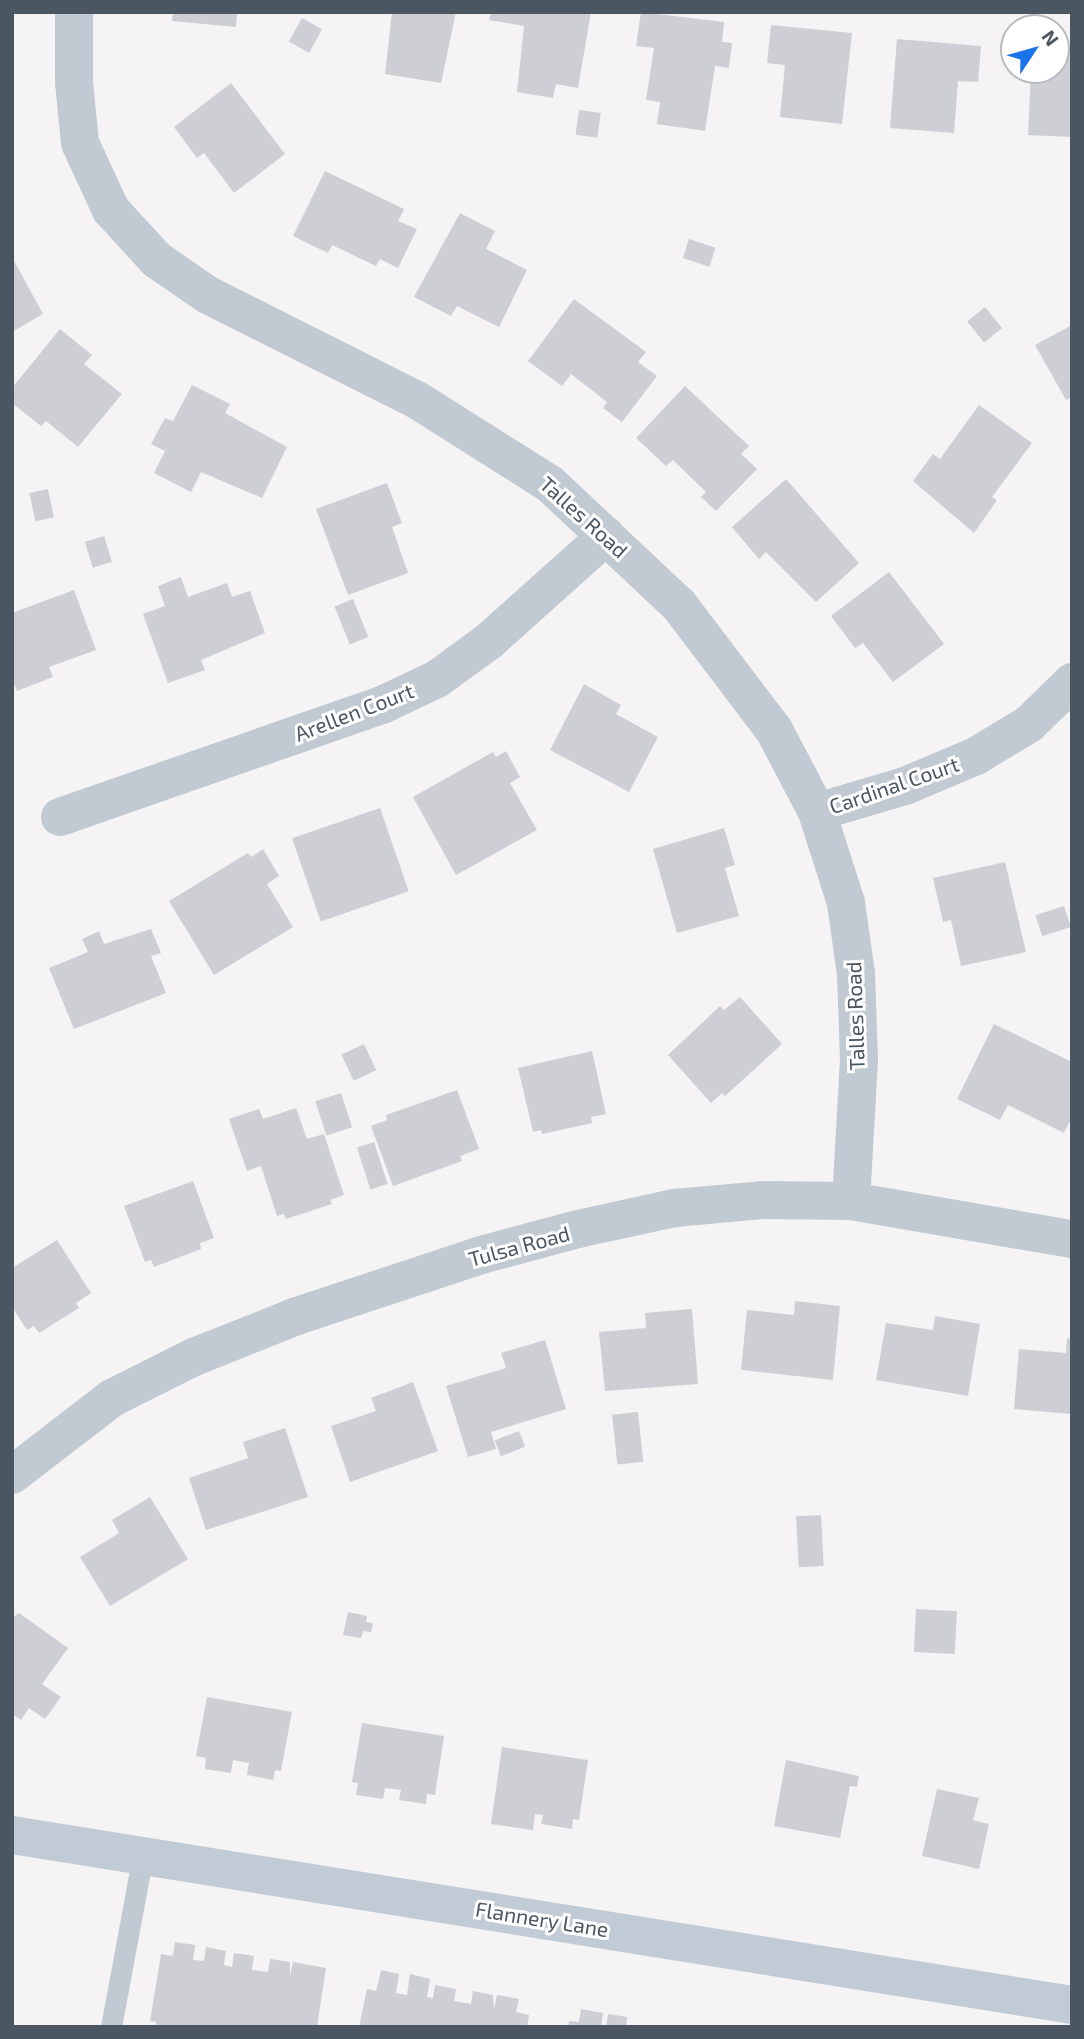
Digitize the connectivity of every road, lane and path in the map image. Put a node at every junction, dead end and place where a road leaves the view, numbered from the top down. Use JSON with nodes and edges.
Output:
{"nodes":[{"id":1,"x":74,"y":12,"type":"edge"},
{"id":2,"x":606,"y":536,"type":"junction"},
{"id":3,"x":1072,"y":682,"type":"edge"},
{"id":4,"x":817,"y":812,"type":"junction"},
{"id":5,"x":60,"y":817,"type":"dead end"},
{"id":6,"x":851,"y":1201,"type":"junction"},
{"id":7,"x":1072,"y":1239,"type":"edge"},
{"id":8,"x":12,"y":1475,"type":"edge"},
{"id":9,"x":12,"y":1835,"type":"edge"},
{"id":10,"x":143,"y":1855,"type":"junction"},
{"id":11,"x":1072,"y":2005,"type":"edge"},
{"id":12,"x":111,"y":2027,"type":"edge"}],
"edges":[{"from":1,"to":2,"type":"street","name":"Talles Road"},
{"from":2,"to":4,"type":"street","name":"Talles Road"},
{"from":2,"to":5,"type":"street","name":"Arellen Court"},
{"from":3,"to":4,"type":"street","name":"Cardinal Court"},
{"from":4,"to":6,"type":"street","name":"Talles Road"},
{"from":6,"to":7,"type":"street","name":"Tulsa Road"},
{"from":6,"to":8,"type":"street","name":"Tulsa Road"},
{"from":9,"to":10,"type":"street","name":"Flannery Lane"},
{"from":10,"to":11,"type":"street","name":"Flannery Lane"},
{"from":10,"to":12,"type":"lane"}]}
